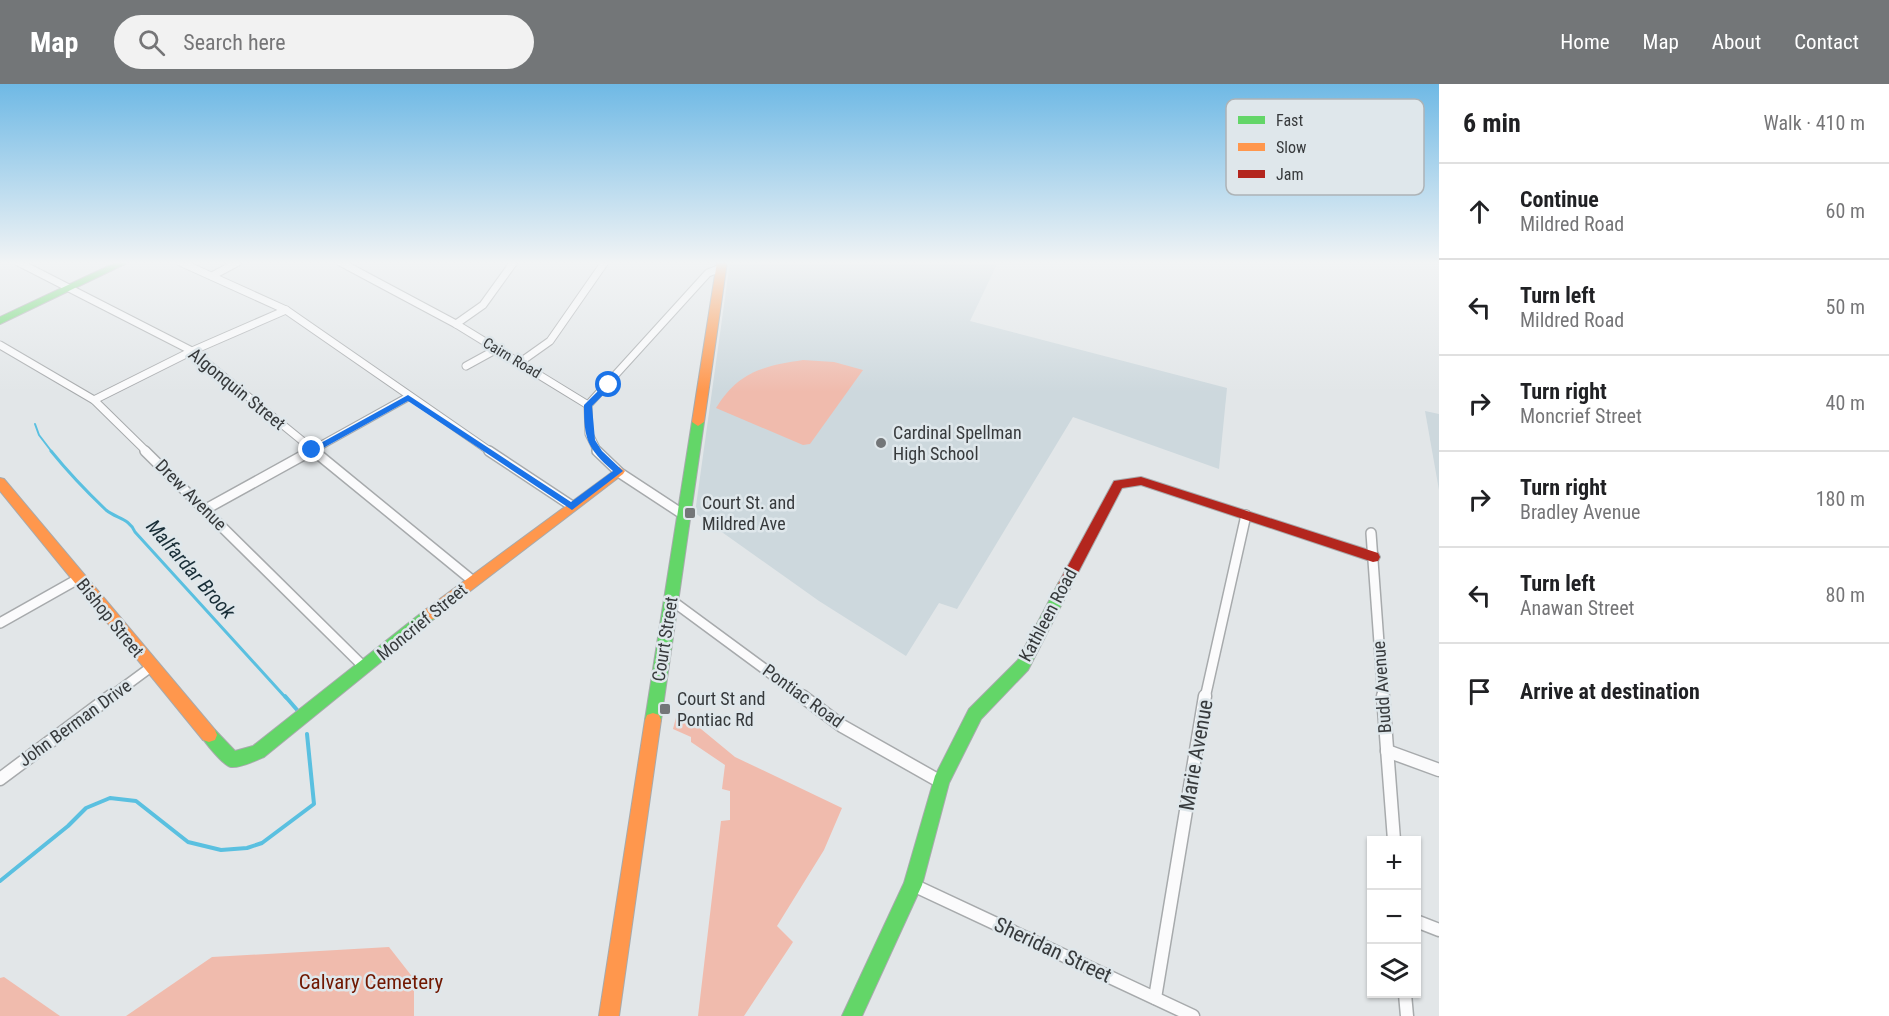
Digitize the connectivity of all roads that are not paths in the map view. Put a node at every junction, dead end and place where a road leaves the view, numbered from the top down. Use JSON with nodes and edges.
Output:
{"nodes":[{"id":1,"x":33,"y":305,"type":"edge"},
{"id":2,"x":104,"y":305,"type":"edge"},
{"id":3,"x":276,"y":305,"type":"edge"},
{"id":4,"x":421,"y":305,"type":"edge"},
{"id":5,"x":482,"y":305,"type":"edge"},
{"id":6,"x":575,"y":305,"type":"edge"},
{"id":7,"x":678,"y":305,"type":"edge"},
{"id":8,"x":715,"y":305,"type":"edge"},
{"id":9,"x":286,"y":310,"type":"junction"},
{"id":10,"x":0,"y":321,"type":"edge"},
{"id":11,"x":456,"y":324,"type":"junction"},
{"id":12,"x":0,"y":345,"type":"edge"},
{"id":13,"x":496,"y":349,"type":"junction"},
{"id":14,"x":192,"y":351,"type":"junction"},
{"id":15,"x":519,"y":363,"type":"junction"},
{"id":16,"x":466,"y":366,"type":"dead end"},
{"id":17,"x":408,"y":398,"type":"junction"},
{"id":18,"x":94,"y":400,"type":"junction"},
{"id":19,"x":588,"y":405,"type":"junction"},
{"id":20,"x":312,"y":450,"type":"junction"},
{"id":21,"x":619,"y":471,"type":"junction"},
{"id":22,"x":0,"y":482,"type":"edge"},
{"id":23,"x":572,"y":506,"type":"junction"},
{"id":24,"x":206,"y":509,"type":"junction"},
{"id":25,"x":684,"y":515,"type":"junction"},
{"id":26,"x":1246,"y":515,"type":"junction"},
{"id":27,"x":1371,"y":533,"type":"dead end"},
{"id":28,"x":1372,"y":557,"type":"junction"},
{"id":29,"x":78,"y":579,"type":"junction"},
{"id":30,"x":473,"y":581,"type":"junction"},
{"id":31,"x":671,"y":600,"type":"junction"},
{"id":32,"x":0,"y":622,"type":"edge"},
{"id":33,"x":151,"y":668,"type":"junction"},
{"id":34,"x":365,"y":668,"type":"junction"},
{"id":35,"x":1387,"y":751,"type":"junction"},
{"id":36,"x":223,"y":753,"type":"joint"},
{"id":37,"x":1439,"y":770,"type":"edge"},
{"id":38,"x":0,"y":779,"type":"edge"},
{"id":39,"x":941,"y":782,"type":"junction"},
{"id":40,"x":1394,"y":836,"type":"edge"},
{"id":41,"x":913,"y":885,"type":"junction"},
{"id":42,"x":1421,"y":923,"type":"edge"},
{"id":43,"x":1439,"y":930,"type":"edge"},
{"id":44,"x":1155,"y":998,"type":"junction"},
{"id":45,"x":1405,"y":998,"type":"edge"},
{"id":46,"x":609,"y":1016,"type":"edge"},
{"id":47,"x":852,"y":1016,"type":"edge"},
{"id":48,"x":1193,"y":1016,"type":"edge"},
{"id":49,"x":1407,"y":1016,"type":"edge"}],
"edges":[{"from":1,"to":10,"type":"street"},
{"from":2,"to":14,"type":"street","name":"Algonquin Street"},
{"from":3,"to":9,"type":"street"},
{"from":4,"to":11,"type":"street","name":"Cairn Road"},
{"from":5,"to":11,"type":"street"},
{"from":6,"to":15,"type":"street"},
{"from":7,"to":19,"type":"street"},
{"from":8,"to":25,"type":"street","name":"Court Street"},
{"from":9,"to":14,"type":"street"},
{"from":9,"to":17,"type":"street"},
{"from":11,"to":13,"type":"street","name":"Cairn Road"},
{"from":12,"to":18,"type":"street","name":"Drew Avenue"},
{"from":13,"to":15,"type":"street","name":"Cairn Road"},
{"from":13,"to":16,"type":"street"},
{"from":14,"to":18,"type":"street"},
{"from":14,"to":20,"type":"street","name":"Algonquin Street"},
{"from":15,"to":19,"type":"street","name":"Cairn Road"},
{"from":17,"to":20,"type":"street"},
{"from":17,"to":23,"type":"street"},
{"from":18,"to":24,"type":"street","name":"Drew Avenue"},
{"from":19,"to":21,"type":"street"},
{"from":20,"to":24,"type":"street"},
{"from":20,"to":30,"type":"street","name":"Algonquin Street"},
{"from":21,"to":23,"type":"street","name":"Moncrief Street"},
{"from":21,"to":25,"type":"street"},
{"from":22,"to":29,"type":"street","name":"Bishop Street"},
{"from":23,"to":30,"type":"street","name":"Moncrief Street"},
{"from":24,"to":34,"type":"street","name":"Drew Avenue"},
{"from":25,"to":31,"type":"street","name":"Court Street"},
{"from":26,"to":28,"type":"street","name":"Kathleen Road"},
{"from":26,"to":39,"type":"street","name":"Kathleen Road"},
{"from":26,"to":44,"type":"street","name":"Marie Avenue"},
{"from":27,"to":28,"type":"street","name":"Budd Avenue"},
{"from":28,"to":35,"type":"street","name":"Budd Avenue"},
{"from":29,"to":32,"type":"street"},
{"from":29,"to":33,"type":"street","name":"Bishop Street"},
{"from":30,"to":34,"type":"street","name":"Moncrief Street"},
{"from":31,"to":39,"type":"street","name":"Pontiac Road"},
{"from":31,"to":46,"type":"street","name":"Court Street"},
{"from":33,"to":36,"type":"street","name":"Bishop Street"},
{"from":33,"to":38,"type":"street","name":"John Berman Drive"},
{"from":34,"to":36,"type":"street","name":"Moncrief Street"},
{"from":35,"to":37,"type":"street"},
{"from":35,"to":40,"type":"street","name":"Budd Avenue"},
{"from":39,"to":41,"type":"street","name":"Kathleen Road"},
{"from":41,"to":44,"type":"street","name":"Sheridan Street"},
{"from":41,"to":47,"type":"street","name":"Kathleen Road"},
{"from":42,"to":43,"type":"street"},
{"from":44,"to":48,"type":"street","name":"Sheridan Street"},
{"from":45,"to":49,"type":"street"}]}
